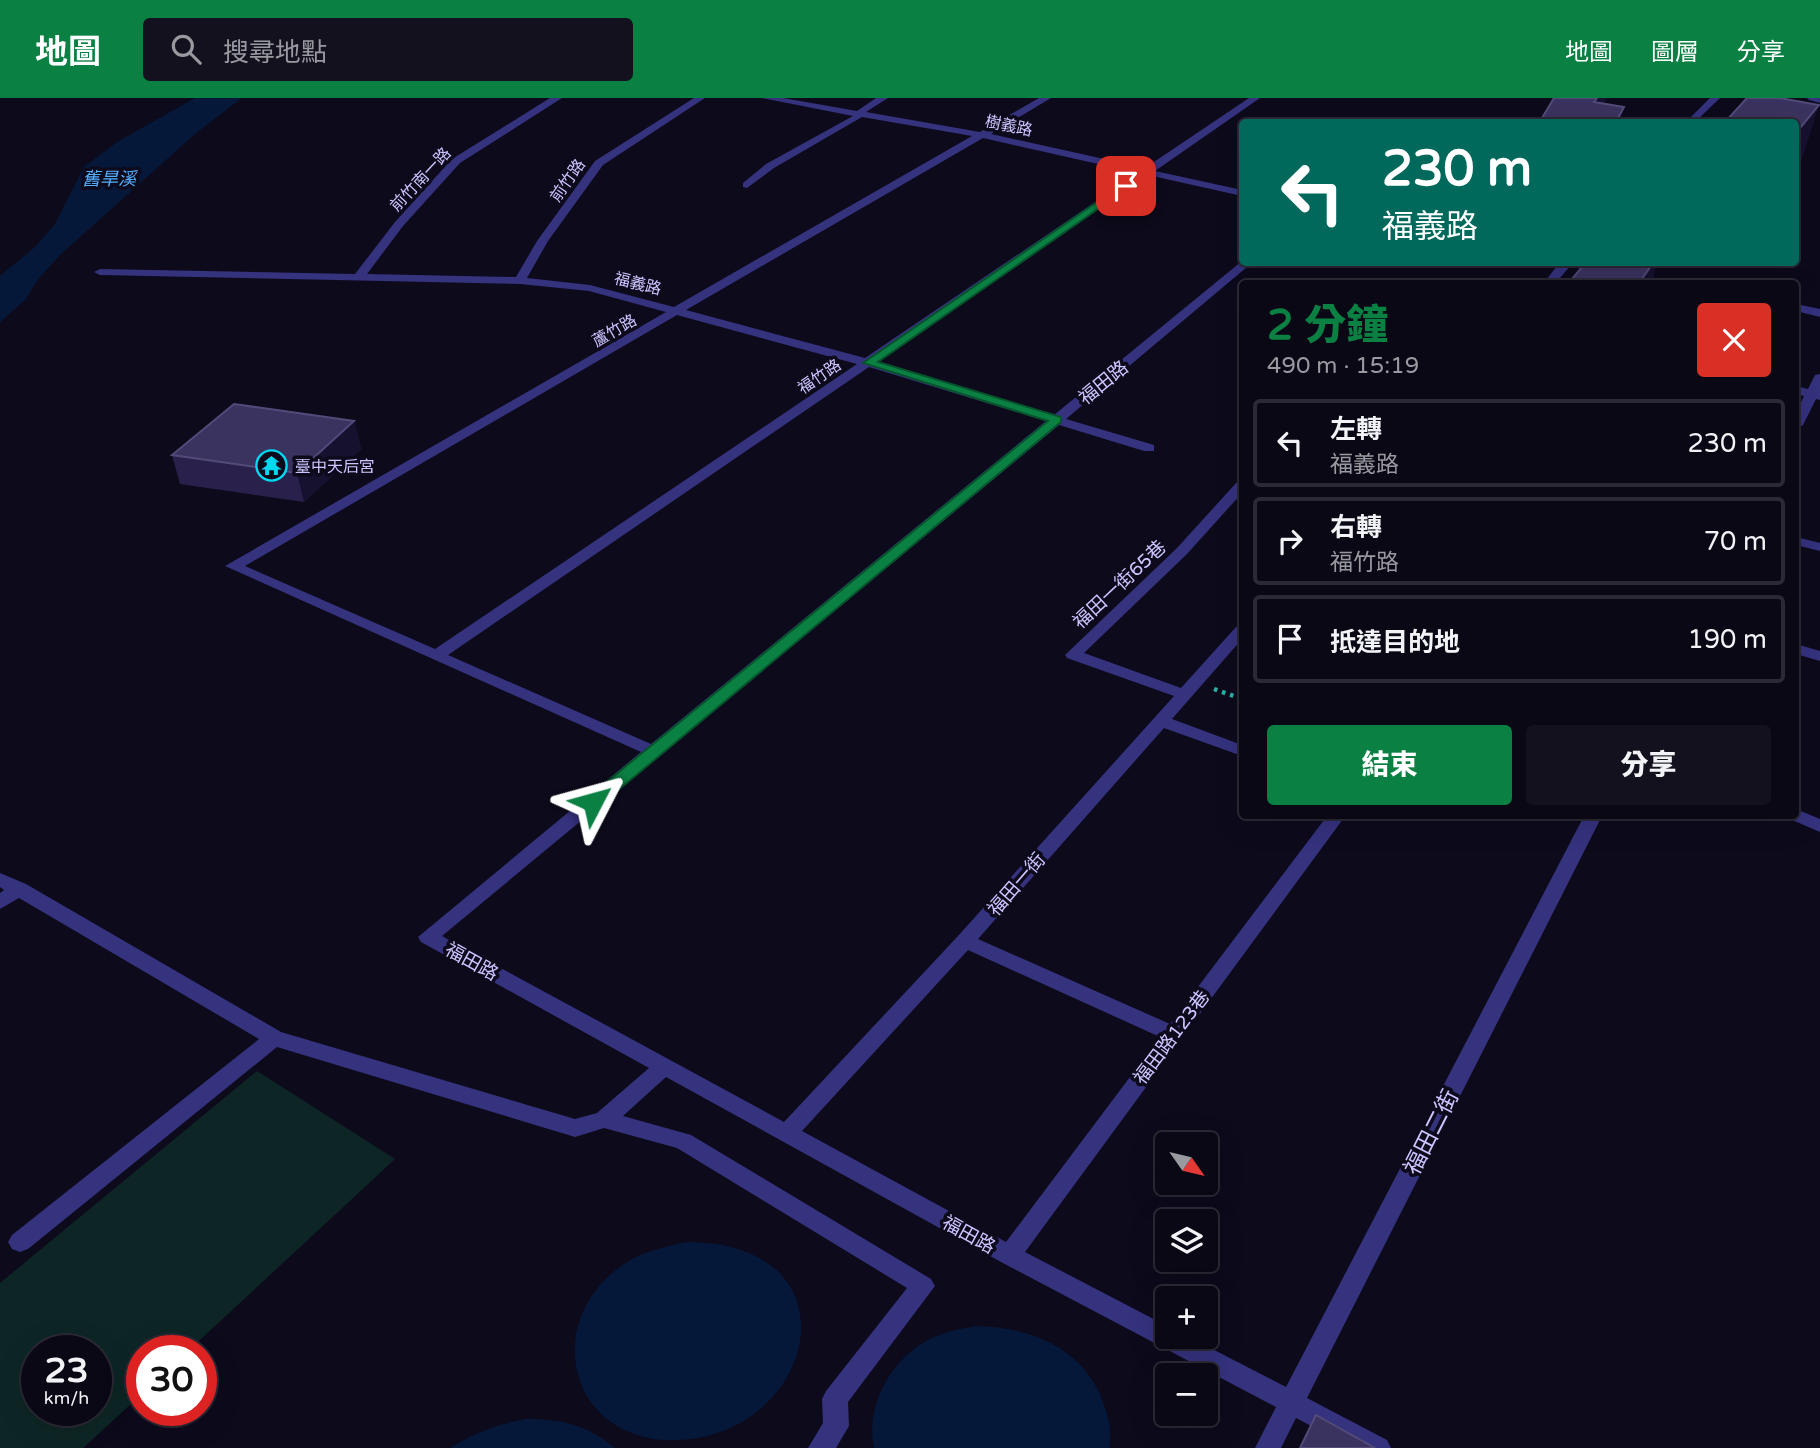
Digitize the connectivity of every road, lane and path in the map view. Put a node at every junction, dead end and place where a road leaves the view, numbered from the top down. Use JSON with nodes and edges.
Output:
{"nodes":[{"id":1,"x":557,"y":98,"type":"edge"},
{"id":2,"x":700,"y":98,"type":"edge"},
{"id":3,"x":767,"y":98,"type":"edge"},
{"id":4,"x":883,"y":98,"type":"edge"},
{"id":5,"x":1046,"y":98,"type":"edge"},
{"id":6,"x":1255,"y":98,"type":"edge"},
{"id":7,"x":1714,"y":98,"type":"edge"},
{"id":8,"x":1812,"y":98,"type":"edge"},
{"id":9,"x":1820,"y":100,"type":"edge"},
{"id":10,"x":859,"y":114,"type":"junction"},
{"id":11,"x":1693,"y":119,"type":"edge"},
{"id":12,"x":982,"y":135,"type":"junction"},
{"id":13,"x":1147,"y":172,"type":"junction"},
{"id":14,"x":747,"y":185,"type":"dead end"},
{"id":15,"x":1239,"y":192,"type":"edge"},
{"id":16,"x":1243,"y":266,"type":"edge"},
{"id":17,"x":1564,"y":266,"type":"edge"},
{"id":18,"x":1587,"y":266,"type":"edge"},
{"id":19,"x":100,"y":272,"type":"dead end"},
{"id":20,"x":357,"y":279,"type":"junction"},
{"id":21,"x":1552,"y":280,"type":"edge"},
{"id":22,"x":1654,"y":280,"type":"edge"},
{"id":23,"x":520,"y":281,"type":"junction"},
{"id":24,"x":1799,"y":309,"type":"edge"},
{"id":25,"x":679,"y":310,"type":"junction"},
{"id":26,"x":1820,"y":313,"type":"edge"},
{"id":27,"x":869,"y":363,"type":"junction"},
{"id":28,"x":1820,"y":378,"type":"edge"},
{"id":29,"x":1799,"y":391,"type":"edge"},
{"id":30,"x":1816,"y":395,"type":"edge"},
{"id":31,"x":1057,"y":420,"type":"junction"},
{"id":32,"x":1799,"y":420,"type":"edge"},
{"id":33,"x":1149,"y":448,"type":"dead end"},
{"id":34,"x":1239,"y":488,"type":"edge"},
{"id":35,"x":1799,"y":542,"type":"edge"},
{"id":36,"x":1820,"y":547,"type":"edge"},
{"id":37,"x":1239,"y":633,"type":"edge"},
{"id":38,"x":1799,"y":650,"type":"edge"},
{"id":39,"x":436,"y":656,"type":"junction"},
{"id":40,"x":1820,"y":656,"type":"edge"},
{"id":41,"x":1183,"y":695,"type":"junction"},
{"id":42,"x":1160,"y":721,"type":"junction"},
{"id":43,"x":1239,"y":750,"type":"edge"},
{"id":44,"x":655,"y":751,"type":"junction"},
{"id":45,"x":1799,"y":816,"type":"edge"},
{"id":46,"x":1334,"y":819,"type":"dead end"},
{"id":47,"x":1591,"y":819,"type":"edge"},
{"id":48,"x":1820,"y":825,"type":"edge"},
{"id":49,"x":0,"y":879,"type":"edge"},
{"id":50,"x":19,"y":889,"type":"junction"},
{"id":51,"x":0,"y":902,"type":"edge"},
{"id":52,"x":965,"y":941,"type":"junction"},
{"id":53,"x":1172,"y":1034,"type":"junction"},
{"id":54,"x":274,"y":1038,"type":"junction"},
{"id":55,"x":663,"y":1067,"type":"junction"},
{"id":56,"x":604,"y":1119,"type":"junction"},
{"id":57,"x":786,"y":1134,"type":"junction"},
{"id":58,"x":20,"y":1242,"type":"dead end"},
{"id":59,"x":1009,"y":1255,"type":"junction"},
{"id":60,"x":1292,"y":1403,"type":"junction"},
{"id":61,"x":821,"y":1448,"type":"edge"},
{"id":62,"x":1268,"y":1448,"type":"edge"},
{"id":63,"x":1378,"y":1448,"type":"edge"}],
"edges":[{"from":1,"to":20,"type":"street","name":"前竹南一路"},
{"from":2,"to":23,"type":"street","name":"前竹路"},
{"from":3,"to":10,"type":"street","name":"樹義路"},
{"from":4,"to":10,"type":"street"},
{"from":5,"to":12,"type":"street","name":"蘆竹路"},
{"from":6,"to":13,"type":"street","name":"福竹路"},
{"from":7,"to":11,"type":"street"},
{"from":8,"to":9,"type":"street"},
{"from":10,"to":12,"type":"street","name":"樹義路"},
{"from":10,"to":14,"type":"street"},
{"from":12,"to":13,"type":"street","name":"樹義路"},
{"from":12,"to":25,"type":"street","name":"蘆竹路"},
{"from":13,"to":15,"type":"street","name":"樹義路"},
{"from":13,"to":27,"type":"street","name":"福竹路"},
{"from":16,"to":31,"type":"street","name":"福田路"},
{"from":17,"to":21,"type":"street"},
{"from":18,"to":22,"type":"street"},
{"from":19,"to":20,"type":"street","name":"福義路"},
{"from":20,"to":23,"type":"street","name":"福義路"},
{"from":23,"to":25,"type":"street","name":"福義路"},
{"from":24,"to":26,"type":"street"},
{"from":25,"to":27,"type":"street","name":"福義路"},
{"from":25,"to":39,"type":"street","name":"蘆竹路"},
{"from":27,"to":31,"type":"street","name":"福義路"},
{"from":27,"to":39,"type":"street","name":"福竹路"},
{"from":28,"to":30,"type":"street"},
{"from":29,"to":30,"type":"street"},
{"from":30,"to":32,"type":"street"},
{"from":31,"to":33,"type":"street","name":"福義路"},
{"from":31,"to":44,"type":"street","name":"福田路"},
{"from":34,"to":41,"type":"street","name":"福田一街65巷"},
{"from":35,"to":36,"type":"street"},
{"from":37,"to":41,"type":"street","name":"福田一街"},
{"from":38,"to":40,"type":"street"},
{"from":39,"to":44,"type":"street"},
{"from":41,"to":42,"type":"street","name":"福田一街"},
{"from":42,"to":43,"type":"street"},
{"from":42,"to":52,"type":"street","name":"福田一街"},
{"from":44,"to":55,"type":"street","name":"福田路"},
{"from":45,"to":48,"type":"street"},
{"from":46,"to":53,"type":"street","name":"福田路123巷"},
{"from":47,"to":60,"type":"street","name":"福田二街"},
{"from":49,"to":50,"type":"street"},
{"from":50,"to":51,"type":"street"},
{"from":50,"to":54,"type":"street"},
{"from":52,"to":53,"type":"street"},
{"from":52,"to":57,"type":"street","name":"福田一街"},
{"from":53,"to":59,"type":"street","name":"福田路123巷"},
{"from":54,"to":56,"type":"street"},
{"from":54,"to":58,"type":"street"},
{"from":55,"to":56,"type":"street"},
{"from":55,"to":57,"type":"street","name":"福田路"},
{"from":56,"to":61,"type":"street"},
{"from":57,"to":59,"type":"street","name":"福田路"},
{"from":59,"to":60,"type":"street","name":"福田路"},
{"from":60,"to":62,"type":"street","name":"福田二街"},
{"from":60,"to":63,"type":"street","name":"福田路"}]}
